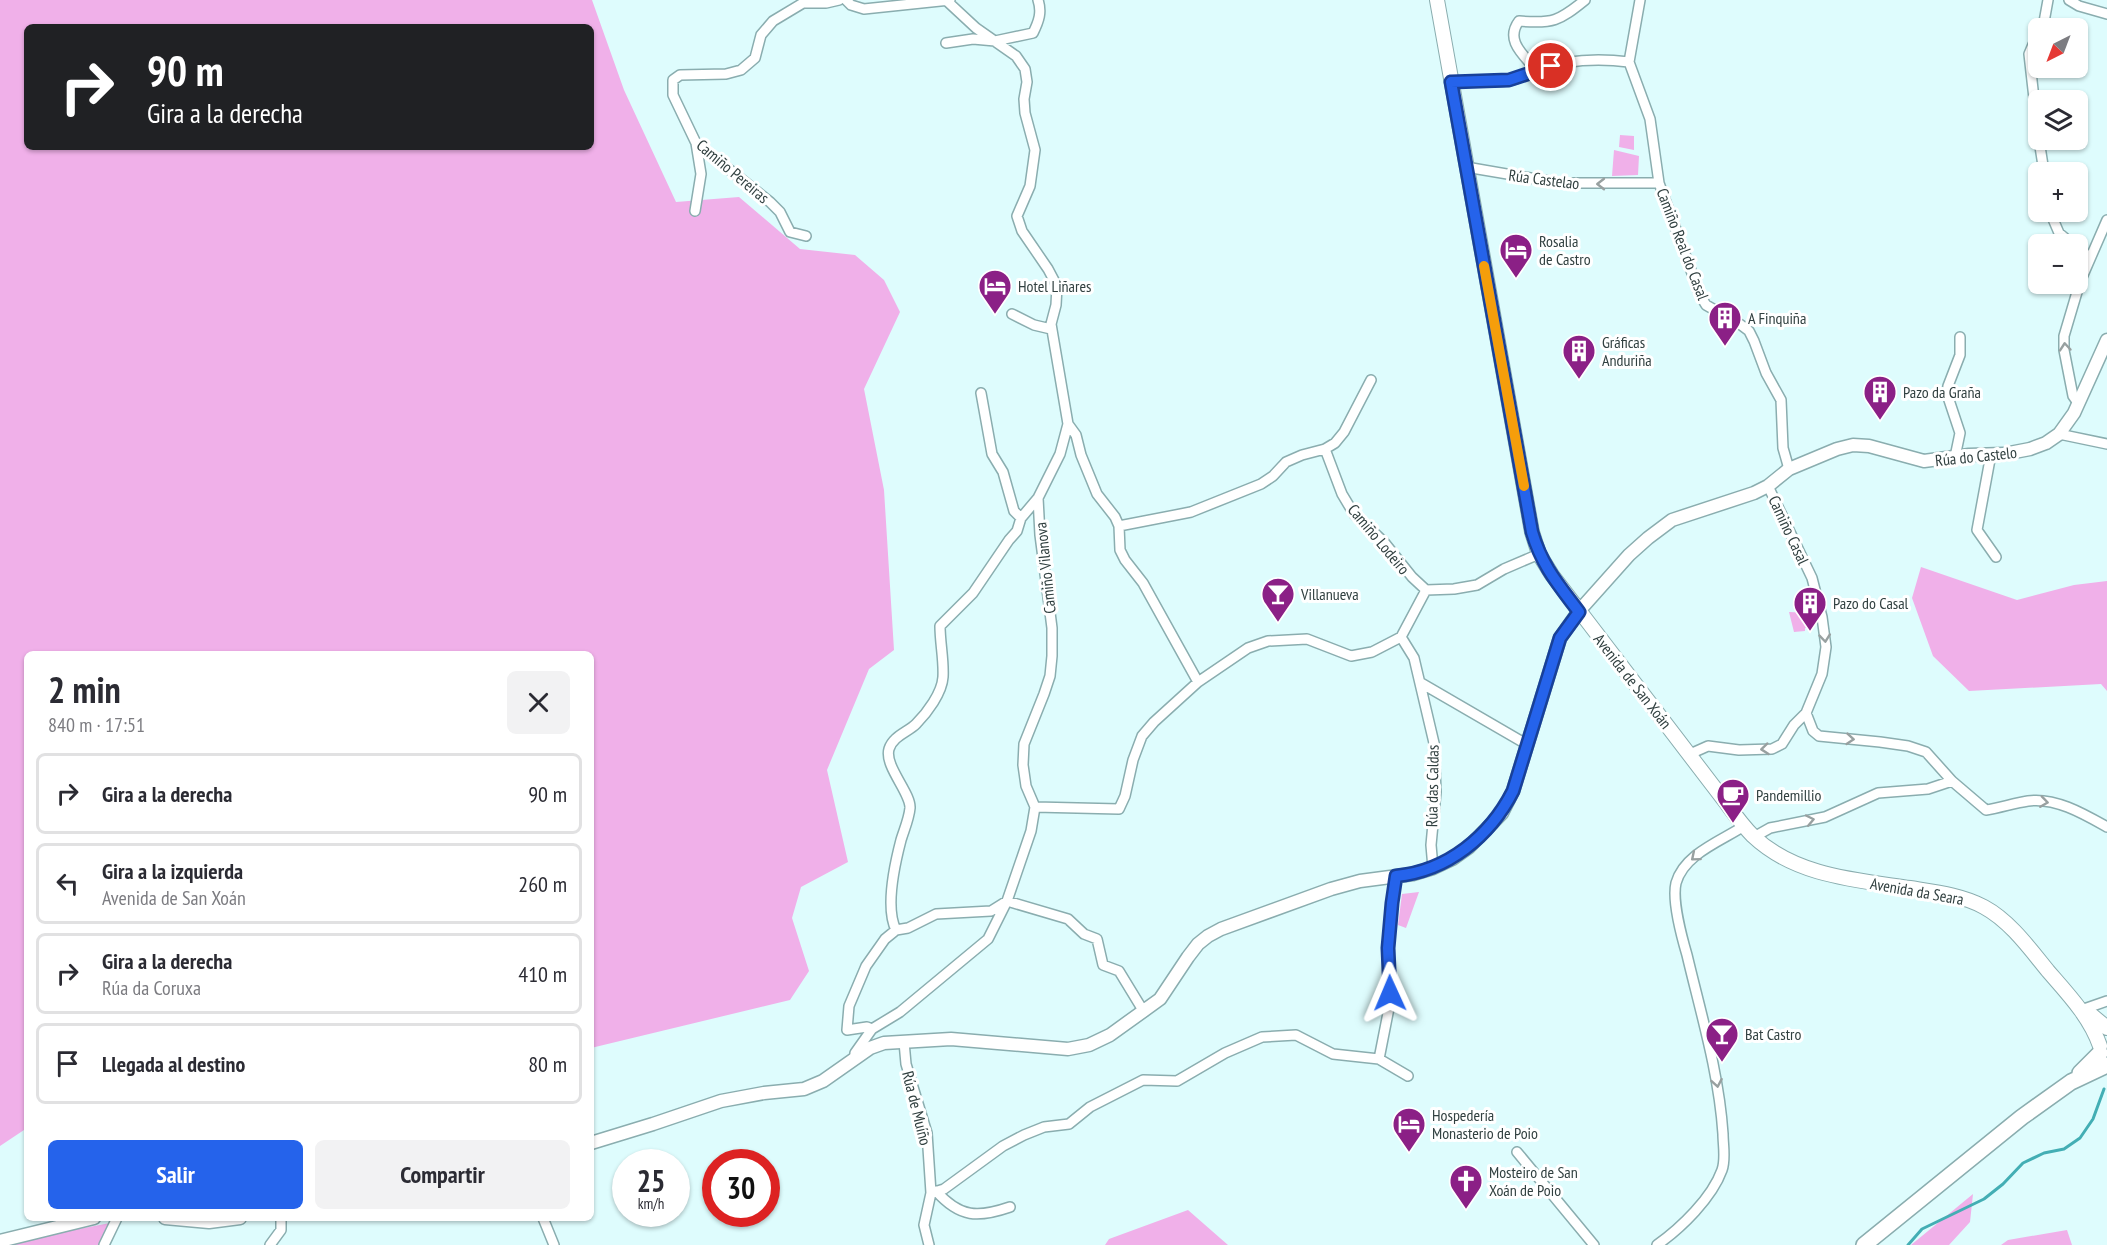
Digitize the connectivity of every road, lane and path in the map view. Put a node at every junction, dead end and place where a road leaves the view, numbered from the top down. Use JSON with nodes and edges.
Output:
{"nodes":[{"id":1,"x":839,"y":0,"type":"edge"},
{"id":2,"x":846,"y":0,"type":"edge"},
{"id":3,"x":1038,"y":0,"type":"edge"},
{"id":4,"x":1437,"y":0,"type":"edge"},
{"id":5,"x":1585,"y":0,"type":"edge"},
{"id":6,"x":1640,"y":0,"type":"edge"},
{"id":7,"x":2048,"y":0,"type":"edge"},
{"id":8,"x":2069,"y":0,"type":"edge"},
{"id":9,"x":949,"y":1,"type":"edge"},
{"id":10,"x":2107,"y":14,"type":"edge"},
{"id":11,"x":2045,"y":18,"type":"edge"},
{"id":12,"x":995,"y":41,"type":"junction"},
{"id":13,"x":946,"y":43,"type":"dead end"},
{"id":14,"x":1629,"y":62,"type":"junction"},
{"id":15,"x":1536,"y":70,"type":"junction"},
{"id":16,"x":1451,"y":82,"type":"junction"},
{"id":17,"x":696,"y":142,"type":"junction"},
{"id":18,"x":1466,"y":166,"type":"junction"},
{"id":19,"x":1659,"y":183,"type":"junction"},
{"id":20,"x":695,"y":211,"type":"dead end"},
{"id":21,"x":2107,"y":220,"type":"edge"},
{"id":22,"x":806,"y":236,"type":"dead end"},
{"id":23,"x":2090,"y":257,"type":"joint"},
{"id":24,"x":1012,"y":314,"type":"dead end"},
{"id":25,"x":1052,"y":329,"type":"junction"},
{"id":26,"x":1960,"y":337,"type":"dead end"},
{"id":27,"x":2107,"y":340,"type":"edge"},
{"id":28,"x":2103,"y":358,"type":"edge"},
{"id":29,"x":1371,"y":380,"type":"dead end"},
{"id":30,"x":981,"y":393,"type":"dead end"},
{"id":31,"x":2078,"y":403,"type":"junction"},
{"id":32,"x":1068,"y":424,"type":"junction"},
{"id":33,"x":2059,"y":434,"type":"junction"},
{"id":34,"x":2107,"y":444,"type":"edge"},
{"id":35,"x":1325,"y":449,"type":"junction"},
{"id":36,"x":1991,"y":454,"type":"junction"},
{"id":37,"x":1955,"y":457,"type":"junction"},
{"id":38,"x":1789,"y":469,"type":"junction"},
{"id":39,"x":1768,"y":486,"type":"junction"},
{"id":40,"x":1038,"y":498,"type":"junction"},
{"id":41,"x":1021,"y":518,"type":"junction"},
{"id":42,"x":1119,"y":526,"type":"junction"},
{"id":43,"x":1539,"y":554,"type":"junction"},
{"id":44,"x":1996,"y":557,"type":"dead end"},
{"id":45,"x":1426,"y":590,"type":"junction"},
{"id":46,"x":1579,"y":612,"type":"junction"},
{"id":47,"x":1401,"y":637,"type":"junction"},
{"id":48,"x":1198,"y":682,"type":"junction"},
{"id":49,"x":1421,"y":683,"type":"junction"},
{"id":50,"x":1806,"y":713,"type":"junction"},
{"id":51,"x":1528,"y":745,"type":"junction"},
{"id":52,"x":1690,"y":754,"type":"junction"},
{"id":53,"x":1952,"y":781,"type":"junction"},
{"id":54,"x":1035,"y":807,"type":"junction"},
{"id":55,"x":2107,"y":827,"type":"edge"},
{"id":56,"x":1749,"y":831,"type":"junction"},
{"id":57,"x":1433,"y":868,"type":"junction"},
{"id":58,"x":1396,"y":876,"type":"junction"},
{"id":59,"x":1008,"y":901,"type":"junction"},
{"id":60,"x":896,"y":930,"type":"junction"},
{"id":61,"x":2067,"y":993,"type":"junction"},
{"id":62,"x":2107,"y":1001,"type":"edge"},
{"id":63,"x":2085,"y":1009,"type":"junction"},
{"id":64,"x":1144,"y":1012,"type":"junction"},
{"id":65,"x":2107,"y":1028,"type":"edge"},
{"id":66,"x":872,"y":1029,"type":"junction"},
{"id":67,"x":904,"y":1042,"type":"junction"},
{"id":68,"x":2104,"y":1052,"type":"edge"},
{"id":69,"x":855,"y":1059,"type":"junction"},
{"id":70,"x":1379,"y":1059,"type":"junction"},
{"id":71,"x":1408,"y":1076,"type":"dead end"},
{"id":72,"x":594,"y":1142,"type":"edge"},
{"id":73,"x":1517,"y":1152,"type":"dead end"},
{"id":74,"x":933,"y":1192,"type":"junction"},
{"id":75,"x":1010,"y":1207,"type":"dead end"},
{"id":76,"x":82,"y":1221,"type":"edge"},
{"id":77,"x":116,"y":1221,"type":"edge"},
{"id":78,"x":198,"y":1221,"type":"edge"},
{"id":79,"x":217,"y":1221,"type":"edge"},
{"id":80,"x":281,"y":1221,"type":"edge"},
{"id":81,"x":544,"y":1221,"type":"edge"},
{"id":82,"x":0,"y":1241,"type":"edge"},
{"id":83,"x":104,"y":1245,"type":"edge"},
{"id":84,"x":270,"y":1245,"type":"edge"},
{"id":85,"x":554,"y":1245,"type":"edge"},
{"id":86,"x":929,"y":1245,"type":"edge"},
{"id":87,"x":1594,"y":1245,"type":"edge"},
{"id":88,"x":1658,"y":1245,"type":"edge"},
{"id":89,"x":1864,"y":1245,"type":"edge"}],
"edges":[{"from":1,"to":17,"type":"street","name":"Camiño Pereiras"},
{"from":2,"to":9,"type":"street"},
{"from":3,"to":12,"type":"street"},
{"from":4,"to":16,"type":"main road","name":"Avenida de San Xoán"},
{"from":5,"to":15,"type":"street"},
{"from":6,"to":14,"type":"street"},
{"from":7,"to":11,"type":"street"},
{"from":8,"to":10,"type":"street"},
{"from":9,"to":12,"type":"street"},
{"from":12,"to":13,"type":"street"},
{"from":12,"to":25,"type":"street","name":"Camiño Vilanova"},
{"from":14,"to":15,"type":"street"},
{"from":14,"to":19,"type":"street","name":"Camiño Real do Casal"},
{"from":15,"to":16,"type":"street"},
{"from":16,"to":18,"type":"main road","name":"Avenida de San Xoán"},
{"from":17,"to":20,"type":"street"},
{"from":17,"to":22,"type":"street","name":"Camiño Pereiras"},
{"from":19,"to":18,"type":"street","name":"Rúa Castelao","one_way":true},
{"from":18,"to":43,"type":"main road","name":"Avenida de San Xoán"},
{"from":19,"to":38,"type":"street","name":"Camiño Real do Casal"},
{"from":21,"to":23,"type":"street"},
{"from":31,"to":23,"type":"street","one_way":true},
{"from":24,"to":25,"type":"street"},
{"from":25,"to":32,"type":"street","name":"Camiño Vilanova"},
{"from":26,"to":37,"type":"street"},
{"from":27,"to":28,"type":"street","name":"Rúa do Castelo"},
{"from":28,"to":31,"type":"street","name":"Rúa do Castelo"},
{"from":29,"to":35,"type":"street"},
{"from":30,"to":41,"type":"street"},
{"from":31,"to":33,"type":"street","name":"Rúa do Castelo"},
{"from":32,"to":40,"type":"street","name":"Camiño Vilanova"},
{"from":32,"to":42,"type":"street"},
{"from":33,"to":34,"type":"street"},
{"from":33,"to":36,"type":"street","name":"Rúa do Castelo"},
{"from":35,"to":42,"type":"street"},
{"from":35,"to":45,"type":"street","name":"Camiño Lodeiro"},
{"from":36,"to":37,"type":"street","name":"Rúa do Castelo"},
{"from":36,"to":44,"type":"street"},
{"from":37,"to":38,"type":"street","name":"Rúa do Castelo"},
{"from":38,"to":39,"type":"street","name":"Rúa do Castelo"},
{"from":39,"to":46,"type":"street","name":"Rúa do Castelo"},
{"from":39,"to":50,"type":"street","name":"Camiño Casal","one_way":true},
{"from":40,"to":41,"type":"street"},
{"from":40,"to":54,"type":"street","name":"Camiño Vilanova"},
{"from":41,"to":60,"type":"street"},
{"from":42,"to":48,"type":"street"},
{"from":43,"to":45,"type":"street"},
{"from":43,"to":46,"type":"main road","name":"Avenida de San Xoán"},
{"from":45,"to":47,"type":"street"},
{"from":46,"to":51,"type":"street","name":"Rúa do Castelo"},
{"from":46,"to":52,"type":"main road","name":"Avenida de San Xoán"},
{"from":47,"to":48,"type":"street"},
{"from":47,"to":49,"type":"street","name":"Rúa das Caldas"},
{"from":48,"to":54,"type":"street"},
{"from":49,"to":51,"type":"street"},
{"from":49,"to":57,"type":"street","name":"Rúa das Caldas"},
{"from":50,"to":52,"type":"street","name":"Camiño Casal","one_way":true},
{"from":50,"to":53,"type":"street","one_way":true},
{"from":51,"to":57,"type":"street","name":"Rúa do Castelo"},
{"from":52,"to":56,"type":"main road","name":"Avenida de San Xoán"},
{"from":53,"to":55,"type":"street","one_way":true},
{"from":56,"to":53,"type":"street","one_way":true},
{"from":54,"to":59,"type":"street"},
{"from":56,"to":61,"type":"main road","name":"Avenida da Seara"},
{"from":56,"to":88,"type":"street","one_way":true},
{"from":57,"to":58,"type":"street","name":"Rúa do Castelo"},
{"from":58,"to":64,"type":"street","name":"Rúa do Castelo"},
{"from":58,"to":70,"type":"street"},
{"from":59,"to":60,"type":"street"},
{"from":59,"to":64,"type":"street"},
{"from":59,"to":66,"type":"street"},
{"from":60,"to":66,"type":"street"},
{"from":61,"to":63,"type":"main road","name":"Avenida da Seara"},
{"from":61,"to":68,"type":"main road","name":"Avenida da Seara"},
{"from":62,"to":63,"type":"street"},
{"from":63,"to":65,"type":"main road","name":"Avenida da Seara"},
{"from":64,"to":67,"type":"street","name":"Rúa do Castelo"},
{"from":66,"to":69,"type":"street"},
{"from":67,"to":69,"type":"street","name":"Rúa do Castelo"},
{"from":67,"to":74,"type":"street","name":"Rúa de Muíño"},
{"from":68,"to":89,"type":"highway"},
{"from":69,"to":72,"type":"street","name":"Rúa do Castelo"},
{"from":70,"to":71,"type":"street"},
{"from":70,"to":74,"type":"street"},
{"from":73,"to":87,"type":"street"},
{"from":74,"to":75,"type":"street"},
{"from":74,"to":86,"type":"street","name":"Rúa de Muíño"},
{"from":76,"to":82,"type":"street"},
{"from":77,"to":83,"type":"street"},
{"from":78,"to":79,"type":"street"},
{"from":80,"to":84,"type":"street"},
{"from":81,"to":85,"type":"street"}]}
